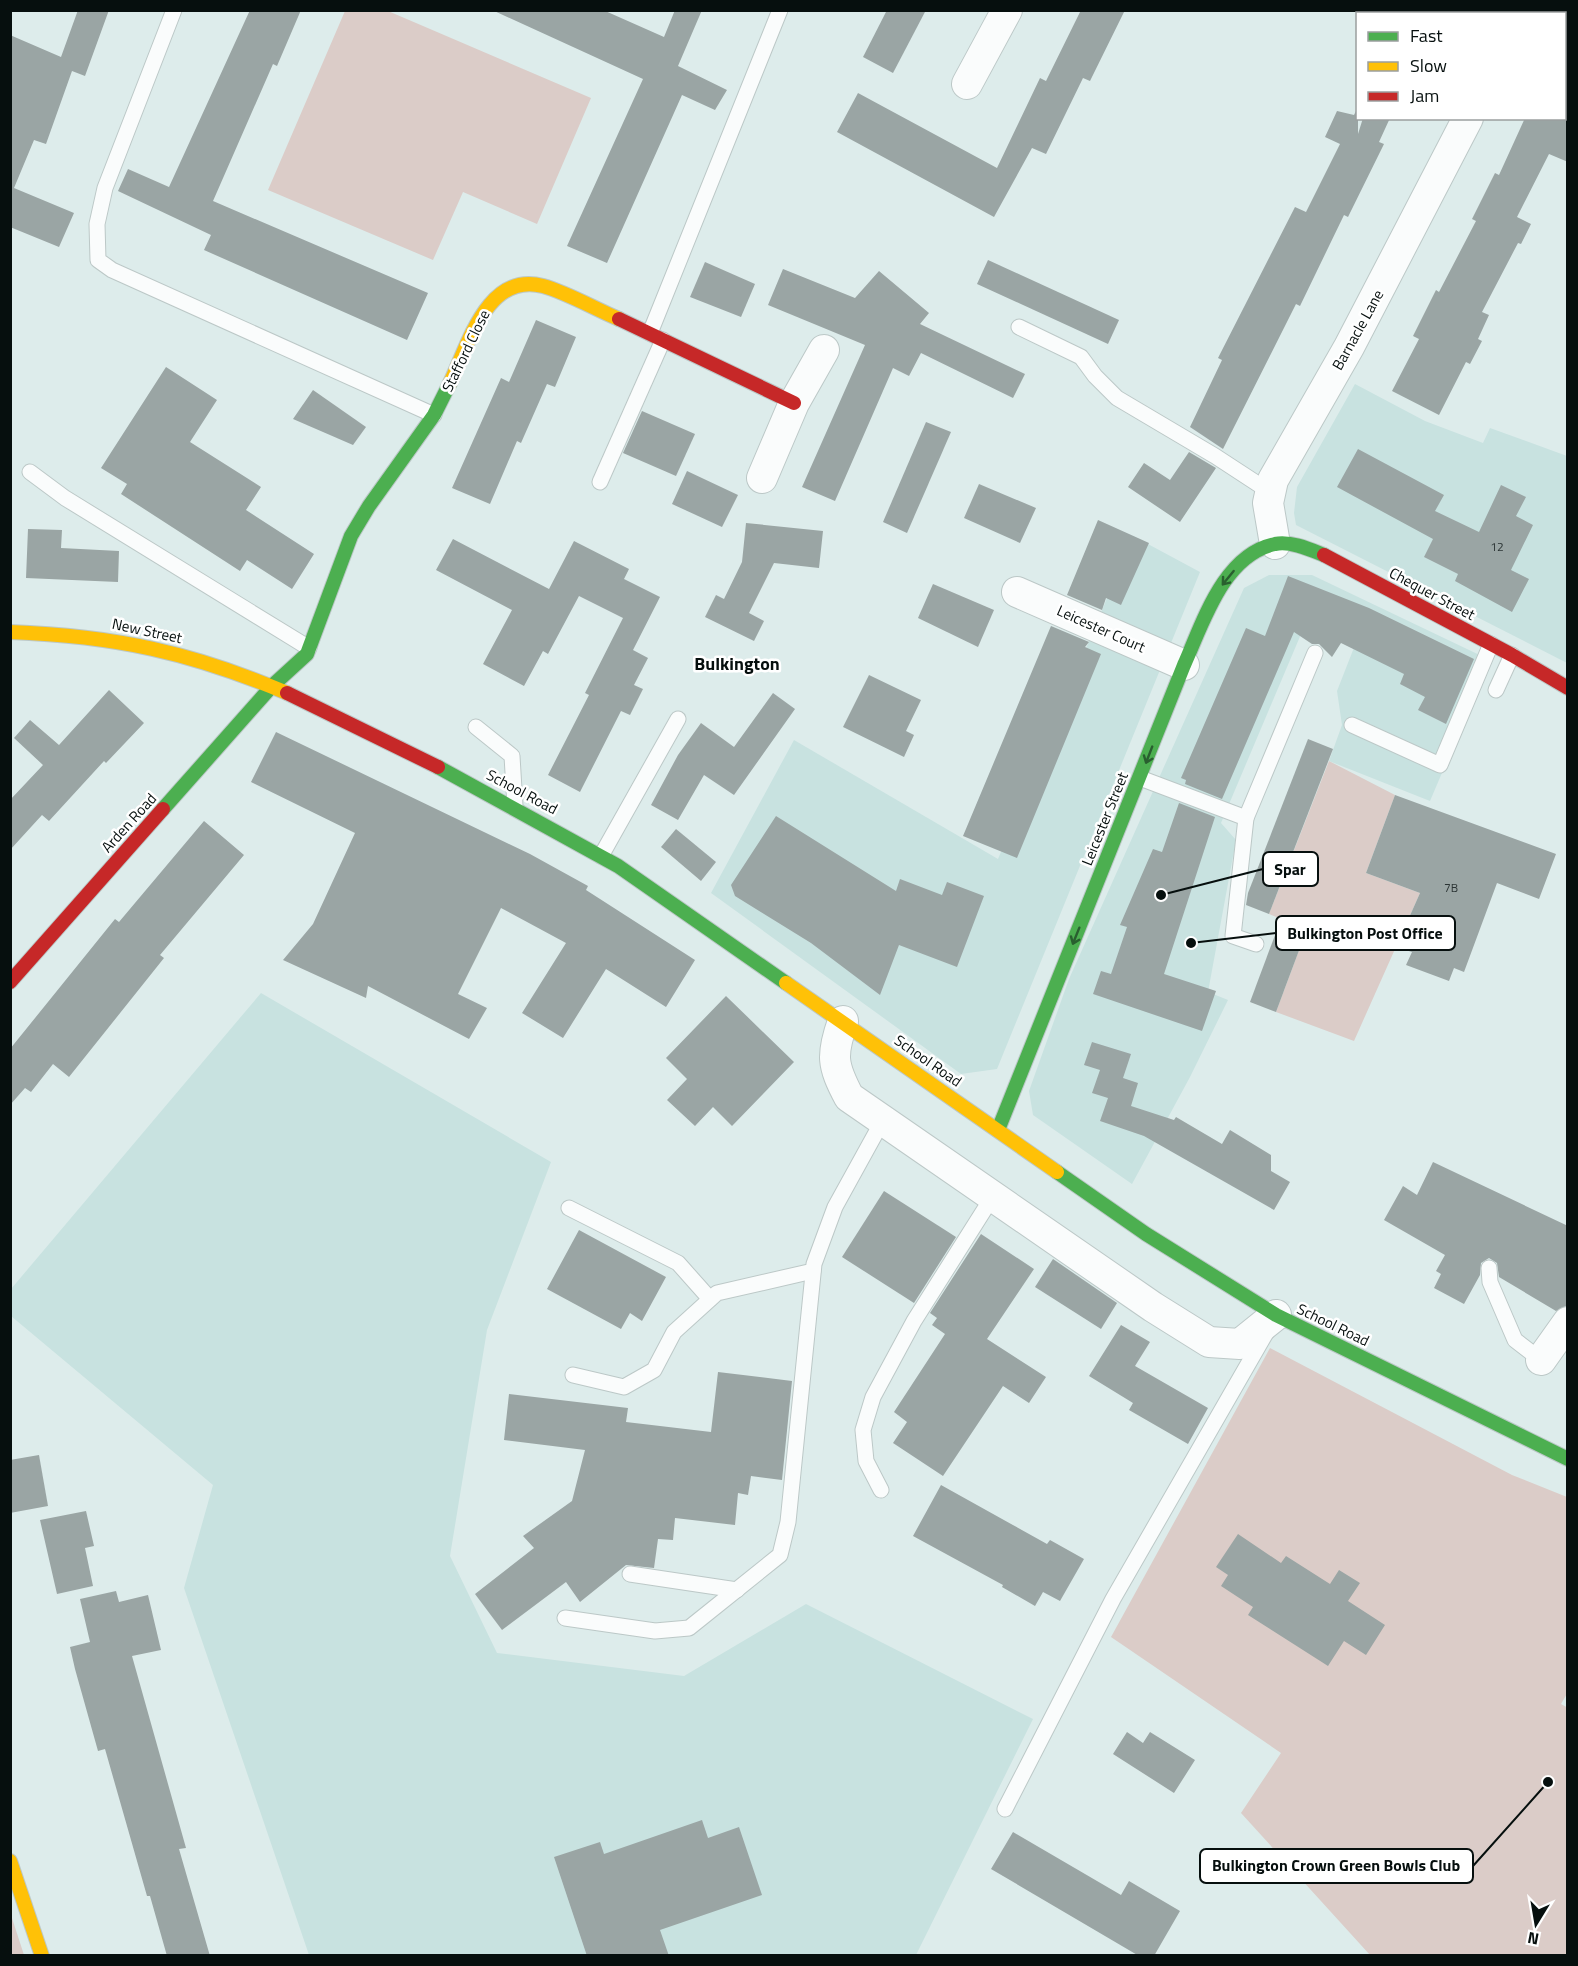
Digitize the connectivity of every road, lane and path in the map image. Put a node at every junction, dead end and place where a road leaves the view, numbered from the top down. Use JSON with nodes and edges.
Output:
{"nodes":[{"id":1,"x":174,"y":10,"type":"edge"},
{"id":2,"x":780,"y":10,"type":"edge"},
{"id":3,"x":1007,"y":10,"type":"edge"},
{"id":4,"x":967,"y":84,"type":"dead end"},
{"id":5,"x":1467,"y":120,"type":"edge"},
{"id":6,"x":1018,"y":327,"type":"dead end"},
{"id":7,"x":657,"y":337,"type":"junction"},
{"id":8,"x":824,"y":350,"type":"dead end"},
{"id":9,"x":794,"y":403,"type":"junction"},
{"id":10,"x":434,"y":415,"type":"junction"},
{"id":11,"x":30,"y":472,"type":"dead end"},
{"id":12,"x":762,"y":478,"type":"dead end"},
{"id":13,"x":600,"y":482,"type":"dead end"},
{"id":14,"x":1270,"y":492,"type":"junction"},
{"id":15,"x":1275,"y":544,"type":"junction"},
{"id":16,"x":1017,"y":592,"type":"dead end"},
{"id":17,"x":10,"y":632,"type":"edge"},
{"id":18,"x":1491,"y":644,"type":"junction"},
{"id":19,"x":309,"y":648,"type":"junction"},
{"id":20,"x":1315,"y":653,"type":"dead end"},
{"id":21,"x":1512,"y":655,"type":"junction"},
{"id":22,"x":1184,"y":665,"type":"junction"},
{"id":23,"x":272,"y":686,"type":"junction"},
{"id":24,"x":1568,"y":688,"type":"edge"},
{"id":25,"x":1496,"y":690,"type":"dead end"},
{"id":26,"x":678,"y":720,"type":"dead end"},
{"id":27,"x":1352,"y":725,"type":"dead end"},
{"id":28,"x":476,"y":727,"type":"dead end"},
{"id":29,"x":1140,"y":778,"type":"junction"},
{"id":30,"x":514,"y":807,"type":"junction"},
{"id":31,"x":1245,"y":818,"type":"junction"},
{"id":32,"x":602,"y":856,"type":"junction"},
{"id":33,"x":1256,"y":944,"type":"dead end"},
{"id":34,"x":10,"y":982,"type":"edge"},
{"id":35,"x":843,"y":1021,"type":"junction"},
{"id":36,"x":883,"y":1120,"type":"junction"},
{"id":37,"x":998,"y":1130,"type":"junction"},
{"id":38,"x":993,"y":1196,"type":"junction"},
{"id":39,"x":569,"y":1208,"type":"dead end"},
{"id":40,"x":1489,"y":1268,"type":"dead end"},
{"id":41,"x":813,"y":1271,"type":"junction"},
{"id":42,"x":710,"y":1299,"type":"junction"},
{"id":43,"x":1276,"y":1315,"type":"junction"},
{"id":44,"x":1568,"y":1322,"type":"edge"},
{"id":45,"x":1541,"y":1360,"type":"joint"},
{"id":46,"x":573,"y":1375,"type":"dead end"},
{"id":47,"x":1568,"y":1459,"type":"edge"},
{"id":48,"x":880,"y":1490,"type":"dead end"},
{"id":49,"x":630,"y":1574,"type":"dead end"},
{"id":50,"x":737,"y":1590,"type":"junction"},
{"id":51,"x":566,"y":1618,"type":"dead end"},
{"id":52,"x":1005,"y":1809,"type":"dead end"},
{"id":53,"x":10,"y":1861,"type":"edge"},
{"id":54,"x":42,"y":1956,"type":"edge"}],
"edges":[{"from":1,"to":10,"type":"lane"},
{"from":2,"to":7,"type":"lane"},
{"from":3,"to":4,"type":"street"},
{"from":5,"to":14,"type":"street","name":"Barnacle Lane"},
{"from":6,"to":14,"type":"lane"},
{"from":7,"to":9,"type":"street","name":"Stafford Close"},
{"from":7,"to":10,"type":"street","name":"Stafford Close"},
{"from":7,"to":13,"type":"lane"},
{"from":8,"to":9,"type":"street"},
{"from":9,"to":12,"type":"street"},
{"from":10,"to":19,"type":"street","name":"Stafford Close"},
{"from":11,"to":19,"type":"lane"},
{"from":14,"to":15,"type":"street","name":"Barnacle Lane"},
{"from":15,"to":18,"type":"street","name":"Chequer Street"},
{"from":15,"to":22,"type":"street","name":"Leicester Street","one_way":true},
{"from":16,"to":22,"type":"street","name":"Leicester Court"},
{"from":17,"to":23,"type":"street","name":"New Street"},
{"from":18,"to":21,"type":"street","name":"Chequer Street"},
{"from":18,"to":27,"type":"lane"},
{"from":19,"to":23,"type":"street","name":"Stafford Close"},
{"from":20,"to":31,"type":"lane"},
{"from":21,"to":24,"type":"street","name":"Chequer Street"},
{"from":21,"to":25,"type":"lane"},
{"from":22,"to":29,"type":"street","name":"Leicester Street","one_way":true},
{"from":23,"to":30,"type":"street","name":"School Road"},
{"from":23,"to":34,"type":"street","name":"Arden Road"},
{"from":26,"to":32,"type":"lane"},
{"from":28,"to":30,"type":"lane"},
{"from":29,"to":31,"type":"lane"},
{"from":29,"to":37,"type":"street","name":"Leicester Street","one_way":true},
{"from":30,"to":32,"type":"street","name":"School Road"},
{"from":31,"to":33,"type":"lane"},
{"from":32,"to":35,"type":"street","name":"School Road"},
{"from":35,"to":36,"type":"street"},
{"from":35,"to":37,"type":"street","name":"School Road"},
{"from":36,"to":38,"type":"street"},
{"from":36,"to":41,"type":"lane"},
{"from":37,"to":43,"type":"street","name":"School Road"},
{"from":38,"to":43,"type":"street"},
{"from":38,"to":48,"type":"lane"},
{"from":39,"to":42,"type":"lane"},
{"from":40,"to":45,"type":"lane"},
{"from":41,"to":42,"type":"lane"},
{"from":41,"to":50,"type":"lane"},
{"from":42,"to":46,"type":"lane"},
{"from":43,"to":47,"type":"street","name":"School Road"},
{"from":43,"to":52,"type":"lane"},
{"from":44,"to":45,"type":"street"},
{"from":49,"to":50,"type":"lane"},
{"from":50,"to":51,"type":"lane"},
{"from":53,"to":54,"type":"street"}]}
